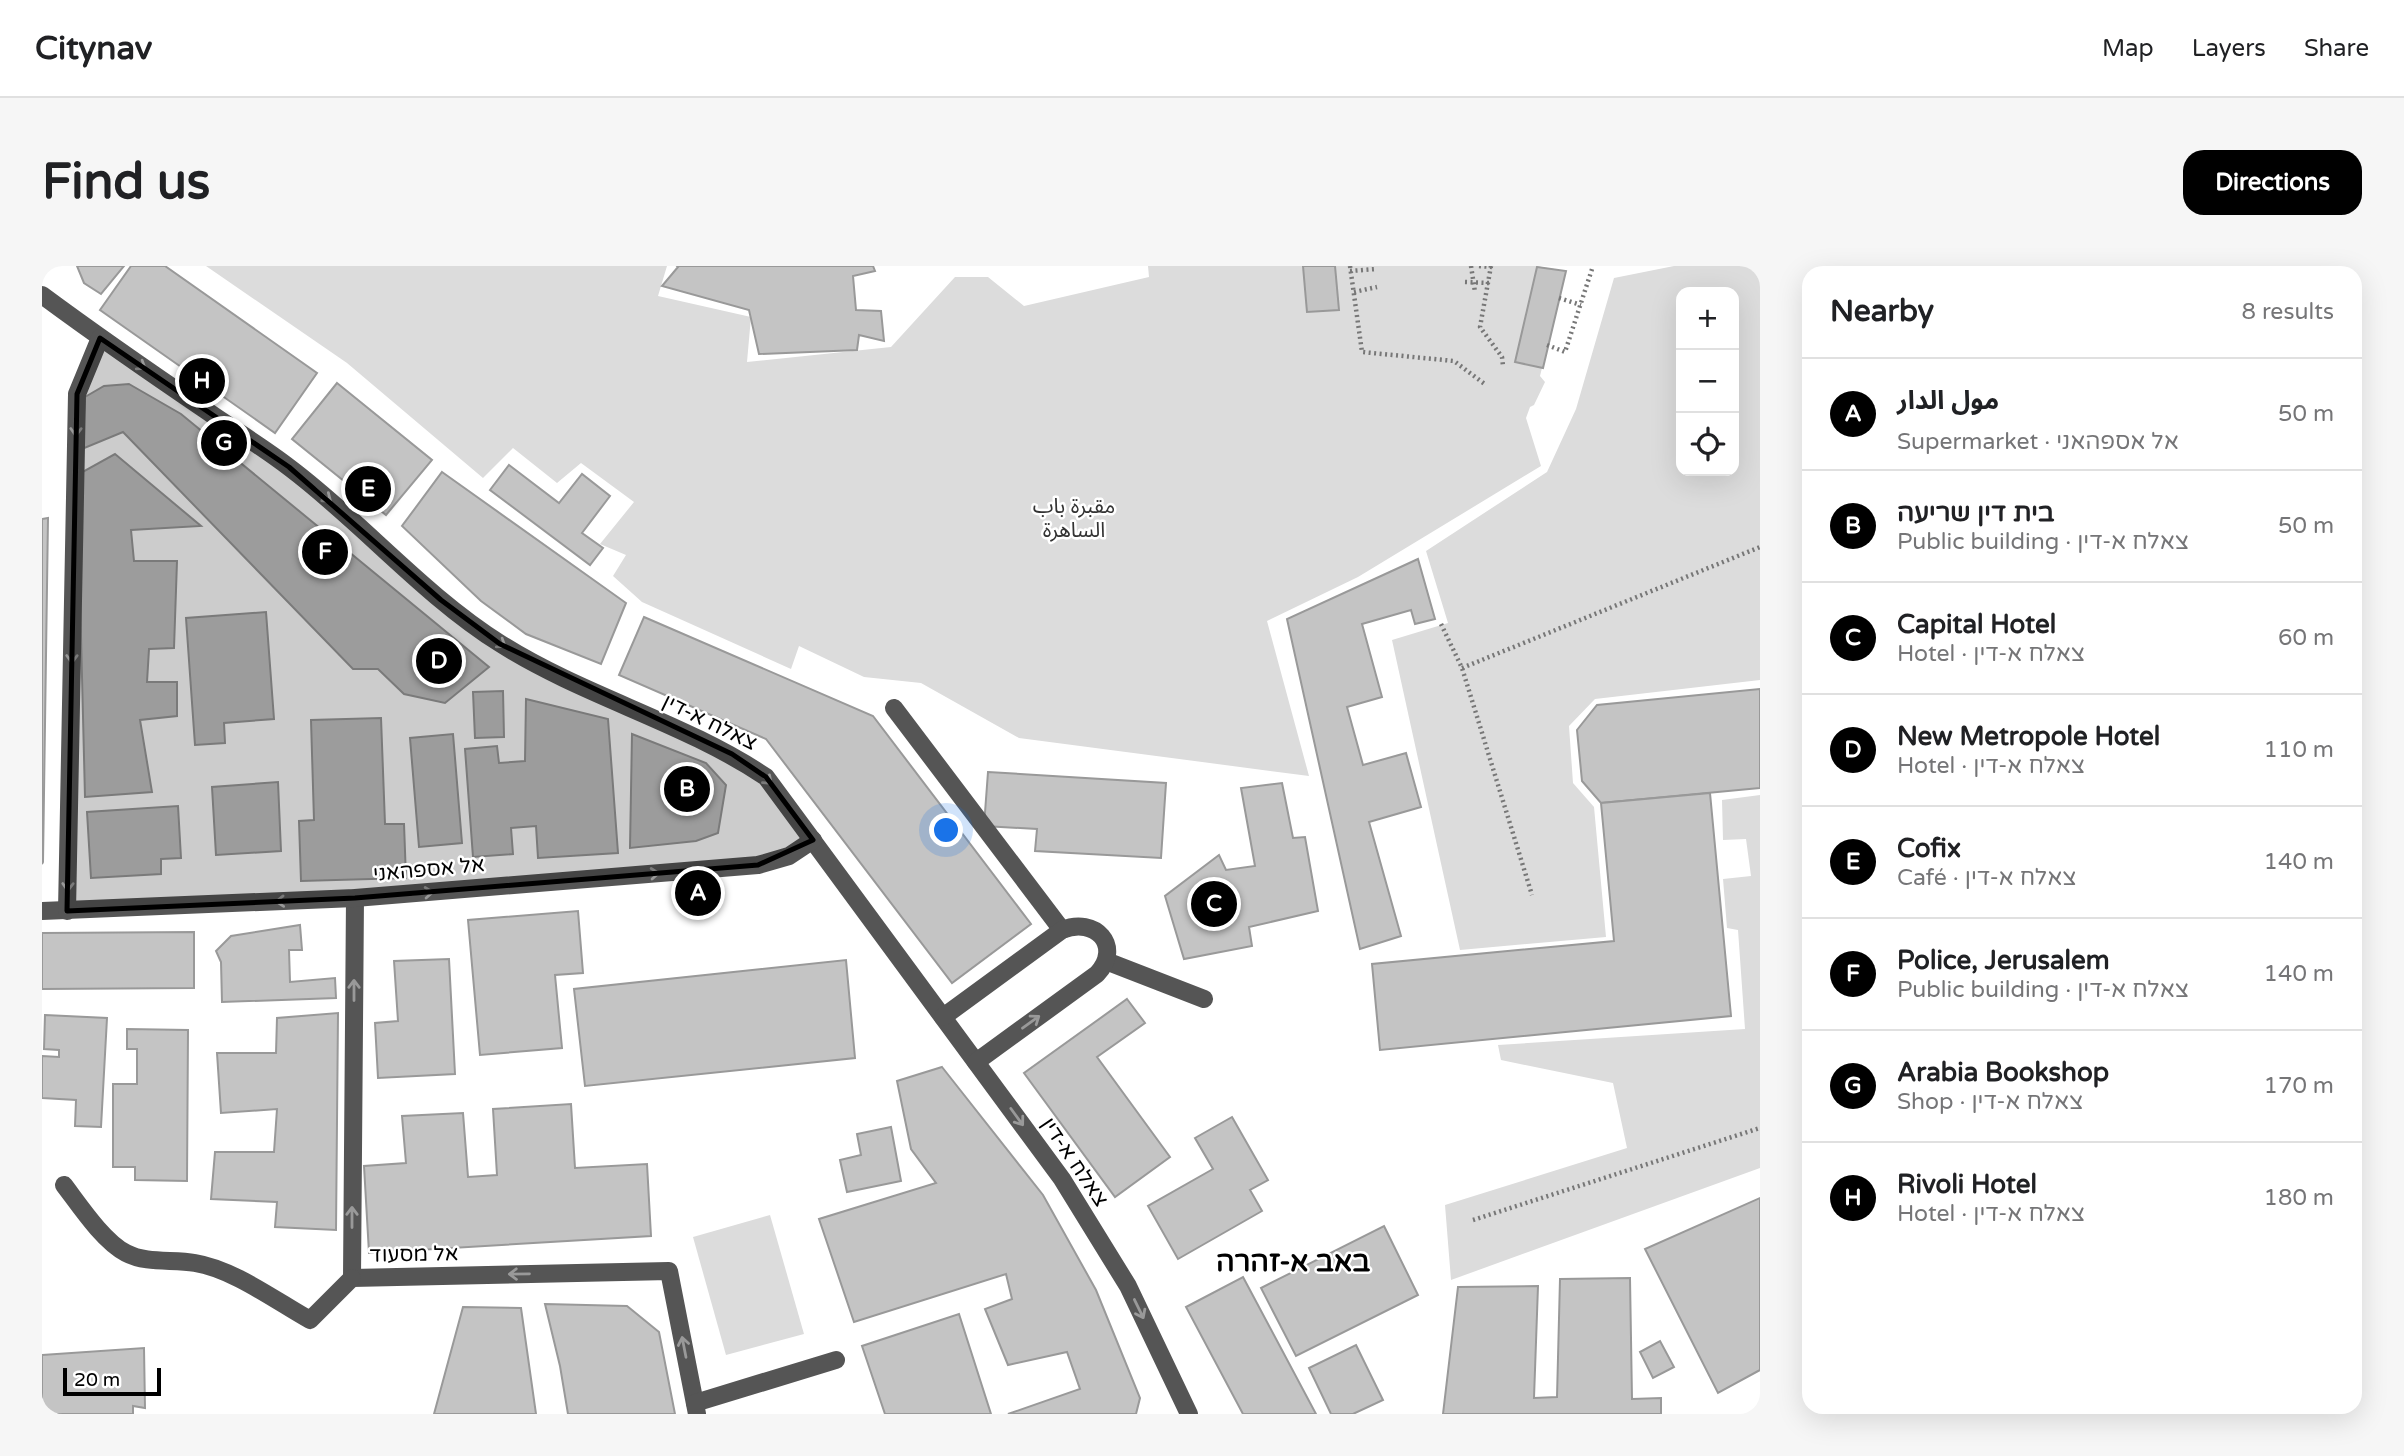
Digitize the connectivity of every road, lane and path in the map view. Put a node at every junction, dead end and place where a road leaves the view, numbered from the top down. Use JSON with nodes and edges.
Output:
{"nodes":[{"id":1,"x":1471,"y":266,"type":"edge"},
{"id":2,"x":1479,"y":266,"type":"edge"},
{"id":3,"x":1492,"y":266,"type":"edge"},
{"id":4,"x":1593,"y":266,"type":"edge"},
{"id":5,"x":1350,"y":268,"type":"edge"},
{"id":6,"x":1376,"y":269,"type":"dead end"},
{"id":7,"x":1465,"y":282,"type":"dead end"},
{"id":8,"x":1489,"y":283,"type":"junction"},
{"id":9,"x":1377,"y":287,"type":"dead end"},
{"id":10,"x":1354,"y":292,"type":"junction"},
{"id":11,"x":1475,"y":292,"type":"dead end"},
{"id":12,"x":42,"y":295,"type":"edge"},
{"id":13,"x":1559,"y":298,"type":"dead end"},
{"id":14,"x":1581,"y":305,"type":"junction"},
{"id":15,"x":100,"y":338,"type":"junction"},
{"id":16,"x":1547,"y":345,"type":"dead end"},
{"id":17,"x":1503,"y":366,"type":"dead end"},
{"id":18,"x":1486,"y":385,"type":"dead end"},
{"id":19,"x":1760,"y":547,"type":"edge"},
{"id":20,"x":1441,"y":624,"type":"dead end"},
{"id":21,"x":1462,"y":668,"type":"junction"},
{"id":22,"x":894,"y":708,"type":"dead end"},
{"id":23,"x":813,"y":840,"type":"junction"},
{"id":24,"x":1532,"y":895,"type":"dead end"},
{"id":25,"x":355,"y":898,"type":"junction"},
{"id":26,"x":42,"y":911,"type":"edge"},
{"id":27,"x":67,"y":911,"type":"junction"},
{"id":28,"x":1062,"y":930,"type":"junction"},
{"id":29,"x":1106,"y":961,"type":"junction"},
{"id":30,"x":1204,"y":999,"type":"dead end"},
{"id":31,"x":943,"y":1017,"type":"junction"},
{"id":32,"x":976,"y":1062,"type":"junction"},
{"id":33,"x":1760,"y":1128,"type":"edge"},
{"id":34,"x":64,"y":1185,"type":"dead end"},
{"id":35,"x":1474,"y":1220,"type":"dead end"},
{"id":36,"x":352,"y":1278,"type":"junction"},
{"id":37,"x":836,"y":1360,"type":"dead end"},
{"id":38,"x":696,"y":1409,"type":"edge"},
{"id":39,"x":1189,"y":1414,"type":"edge"}],
"edges":[{"from":1,"to":11,"type":"path"},
{"from":2,"to":3,"type":"path"},
{"from":3,"to":8,"type":"path"},
{"from":4,"to":14,"type":"path"},
{"from":5,"to":6,"type":"path"},
{"from":5,"to":10,"type":"path"},
{"from":7,"to":8,"type":"path"},
{"from":8,"to":17,"type":"path"},
{"from":9,"to":10,"type":"path"},
{"from":10,"to":18,"type":"path"},
{"from":12,"to":15,"type":"street","name":"צאלח א-דין"},
{"from":13,"to":14,"type":"path"},
{"from":14,"to":16,"type":"path"},
{"from":15,"to":23,"type":"street","name":"צאלח א-דין","one_way":true},
{"from":15,"to":27,"type":"street","one_way":true},
{"from":19,"to":21,"type":"path"},
{"from":20,"to":21,"type":"path"},
{"from":21,"to":24,"type":"path"},
{"from":22,"to":28,"type":"street"},
{"from":25,"to":23,"type":"street","name":"אל אספהאני","one_way":true},
{"from":23,"to":31,"type":"street","name":"צאלח א-דין"},
{"from":25,"to":27,"type":"street","name":"אל אספהאני","one_way":true},
{"from":36,"to":25,"type":"street","name":"אל מסעוד","one_way":true},
{"from":26,"to":27,"type":"street","name":"אל אספהאני"},
{"from":28,"to":29,"type":"street"},
{"from":28,"to":31,"type":"street"},
{"from":29,"to":30,"type":"street"},
{"from":32,"to":29,"type":"street","one_way":true},
{"from":31,"to":32,"type":"street","name":"צאלח א-דין"},
{"from":32,"to":39,"type":"street","name":"צאלח א-דין","one_way":true},
{"from":33,"to":35,"type":"path"},
{"from":34,"to":36,"type":"street"},
{"from":38,"to":36,"type":"street","name":"אל מסעוד","one_way":true},
{"from":37,"to":38,"type":"street"}]}
